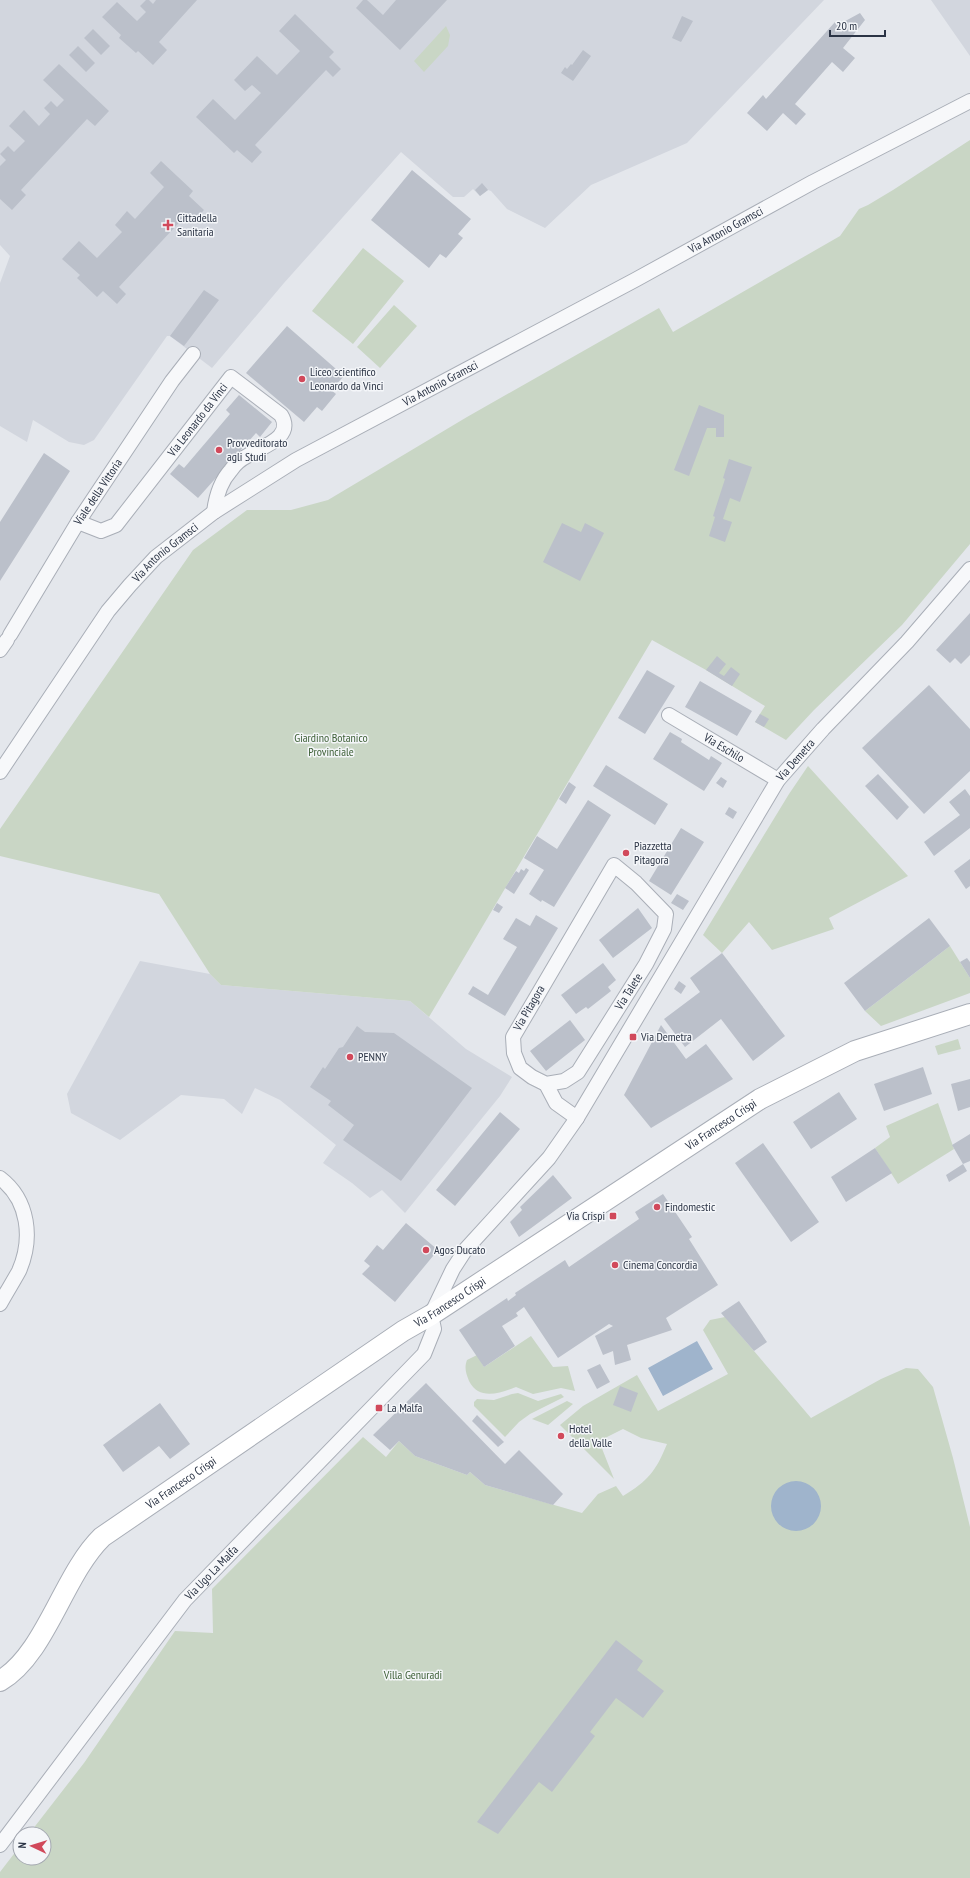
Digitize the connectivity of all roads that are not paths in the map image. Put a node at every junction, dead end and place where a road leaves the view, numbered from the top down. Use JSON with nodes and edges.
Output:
{"nodes":[{"id":1,"x":970,"y":101,"type":"edge"},
{"id":2,"x":193,"y":354,"type":"dead end"},
{"id":3,"x":214,"y":512,"type":"junction"},
{"id":4,"x":78,"y":522,"type":"junction"},
{"id":5,"x":970,"y":570,"type":"edge"},
{"id":6,"x":5,"y":638,"type":"edge"},
{"id":7,"x":669,"y":715,"type":"dead end"},
{"id":8,"x":0,"y":772,"type":"edge"},
{"id":9,"x":778,"y":780,"type":"junction"},
{"id":10,"x":636,"y":883,"type":"joint"},
{"id":11,"x":970,"y":1014,"type":"edge"},
{"id":12,"x":546,"y":1084,"type":"junction"},
{"id":13,"x":576,"y":1118,"type":"junction"},
{"id":14,"x":0,"y":1178,"type":"edge"},
{"id":15,"x":0,"y":1304,"type":"edge"},
{"id":16,"x":431,"y":1316,"type":"junction"},
{"id":17,"x":0,"y":1681,"type":"edge"},
{"id":18,"x":0,"y":1845,"type":"edge"}],
"edges":[{"from":1,"to":3,"type":"street","name":"Via Antonio Gramsci"},
{"from":2,"to":4,"type":"street","name":"Viale della Vittoria"},
{"from":3,"to":4,"type":"street","name":"Via Leonardo da Vinci"},
{"from":3,"to":8,"type":"street","name":"Via Antonio Gramsci"},
{"from":4,"to":6,"type":"street","name":"Viale della Vittoria"},
{"from":5,"to":9,"type":"street","name":"Via Demetra"},
{"from":7,"to":9,"type":"street","name":"Via Eschilo"},
{"from":9,"to":13,"type":"street","name":"Via Demetra"},
{"from":10,"to":12,"type":"street","name":"Via Talete"},
{"from":10,"to":12,"type":"street","name":"Via Pitagora"},
{"from":11,"to":16,"type":"main road","name":"Via Francesco Crispi"},
{"from":12,"to":13,"type":"street"},
{"from":13,"to":16,"type":"street","name":"Via Demetra"},
{"from":14,"to":15,"type":"street"},
{"from":16,"to":17,"type":"main road","name":"Via Francesco Crispi"},
{"from":16,"to":18,"type":"street","name":"Via Ugo La Malfa"}]}
